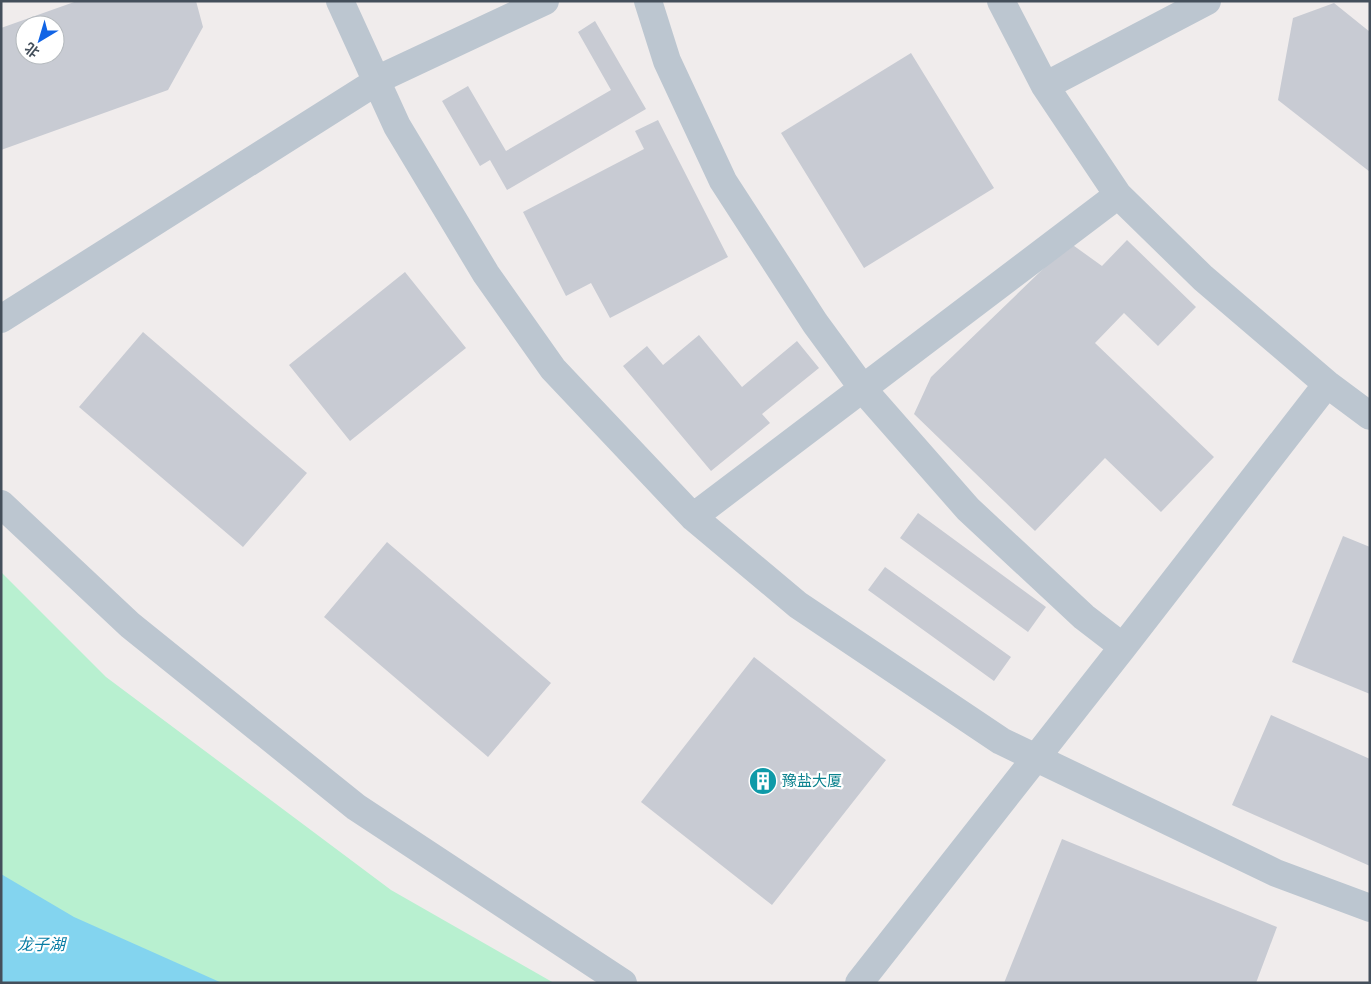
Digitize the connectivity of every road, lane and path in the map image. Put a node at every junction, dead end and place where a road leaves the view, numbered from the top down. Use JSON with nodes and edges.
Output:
{"nodes":[{"id":1,"x":340,"y":1,"type":"edge"},
{"id":2,"x":545,"y":1,"type":"edge"},
{"id":3,"x":648,"y":1,"type":"edge"},
{"id":4,"x":1001,"y":1,"type":"edge"},
{"id":5,"x":1207,"y":1,"type":"edge"},
{"id":6,"x":376,"y":82,"type":"junction"},
{"id":7,"x":1045,"y":86,"type":"junction"},
{"id":8,"x":1118,"y":195,"type":"junction"},
{"id":9,"x":1,"y":319,"type":"edge"},
{"id":10,"x":1327,"y":384,"type":"junction"},
{"id":11,"x":863,"y":389,"type":"junction"},
{"id":12,"x":1370,"y":416,"type":"edge"},
{"id":13,"x":1,"y":504,"type":"edge"},
{"id":14,"x":693,"y":517,"type":"junction"},
{"id":15,"x":1123,"y":647,"type":"junction"},
{"id":16,"x":1036,"y":758,"type":"junction"},
{"id":17,"x":1370,"y":908,"type":"edge"},
{"id":18,"x":623,"y":983,"type":"edge"},
{"id":19,"x":859,"y":983,"type":"edge"}],
"edges":[{"from":1,"to":6,"type":"street"},
{"from":2,"to":6,"type":"street"},
{"from":3,"to":11,"type":"street"},
{"from":4,"to":7,"type":"street"},
{"from":5,"to":7,"type":"street"},
{"from":6,"to":9,"type":"street"},
{"from":6,"to":14,"type":"street"},
{"from":7,"to":8,"type":"street"},
{"from":8,"to":10,"type":"street"},
{"from":8,"to":11,"type":"street"},
{"from":10,"to":12,"type":"street"},
{"from":10,"to":15,"type":"street"},
{"from":11,"to":14,"type":"street"},
{"from":11,"to":15,"type":"street"},
{"from":13,"to":18,"type":"street"},
{"from":14,"to":16,"type":"street"},
{"from":15,"to":16,"type":"street"},
{"from":16,"to":17,"type":"street"},
{"from":16,"to":19,"type":"street"}]}
